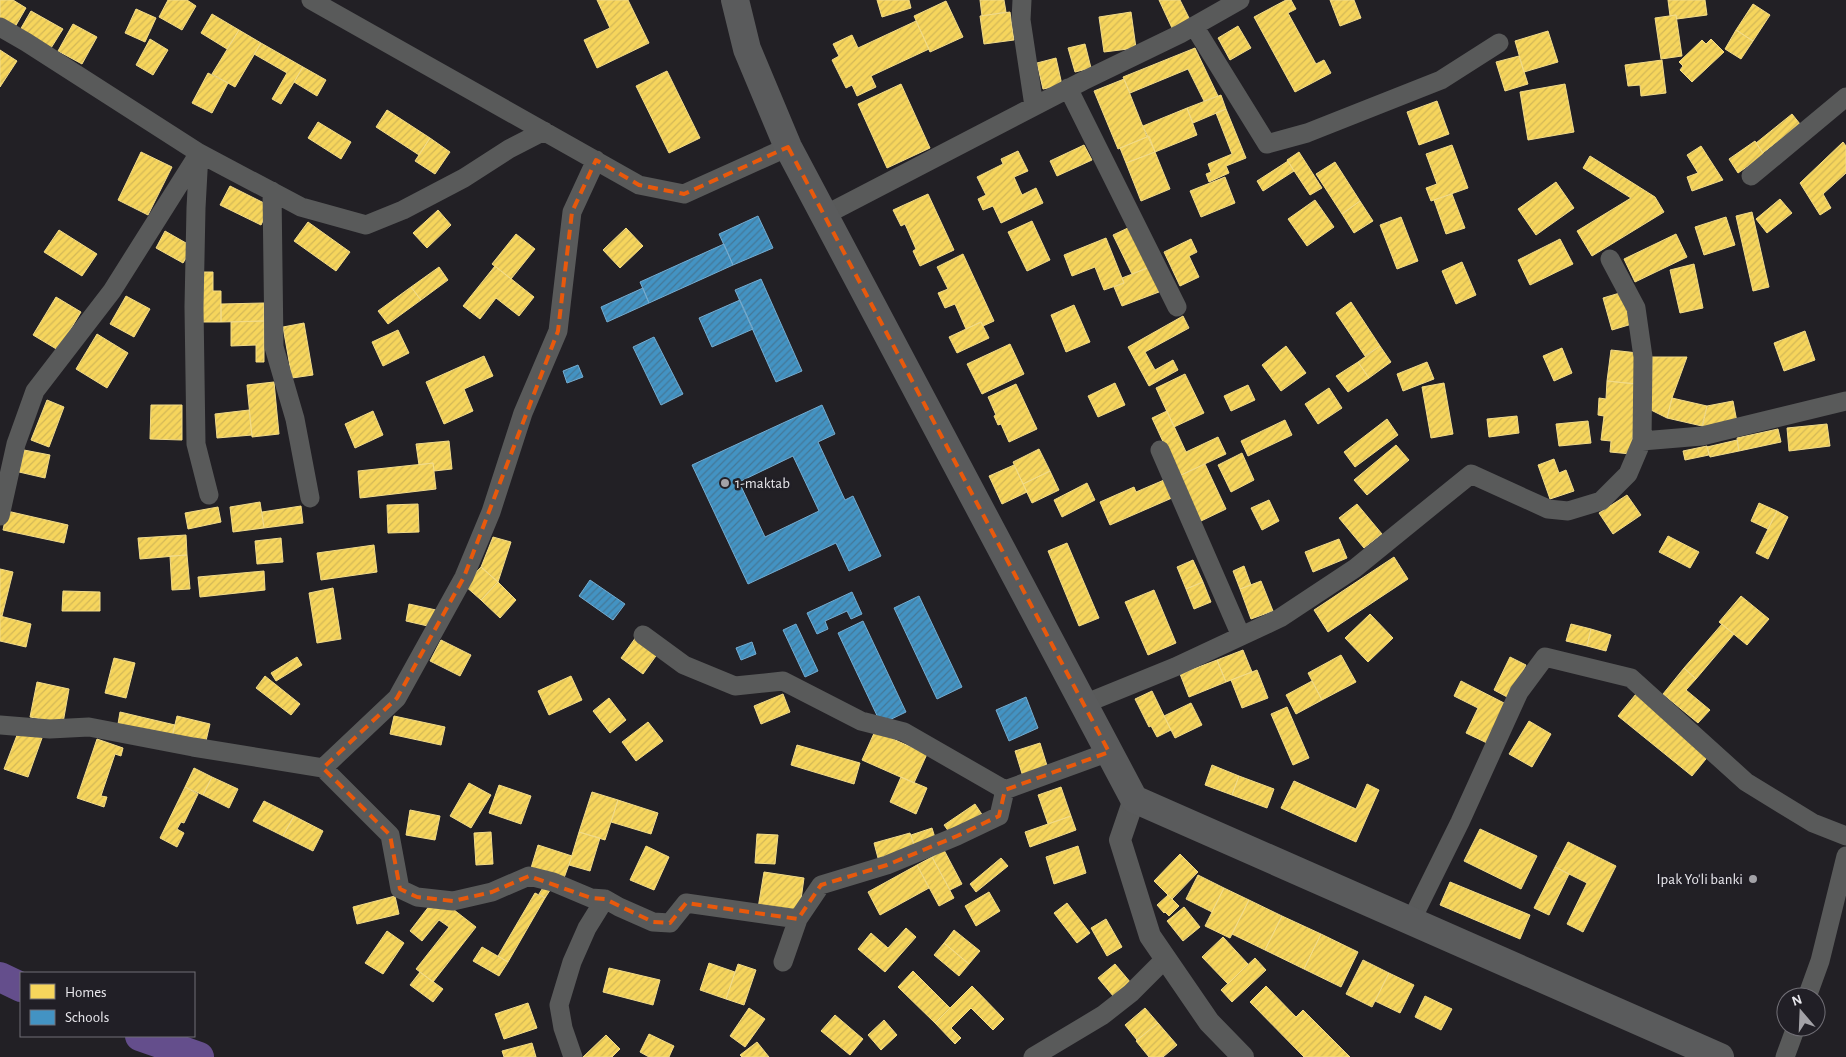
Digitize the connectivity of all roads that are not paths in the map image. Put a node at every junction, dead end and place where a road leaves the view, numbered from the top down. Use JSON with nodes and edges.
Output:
{"nodes":[{"id":1,"x":312,"y":0,"type":"edge"},
{"id":2,"x":735,"y":0,"type":"edge"},
{"id":3,"x":1022,"y":0,"type":"edge"},
{"id":4,"x":1240,"y":0,"type":"edge"},
{"id":5,"x":0,"y":26,"type":"edge"},
{"id":6,"x":1194,"y":26,"type":"junction"},
{"id":7,"x":1499,"y":43,"type":"dead end"},
{"id":8,"x":1068,"y":88,"type":"junction"},
{"id":9,"x":1846,"y":97,"type":"edge"},
{"id":10,"x":1034,"y":106,"type":"junction"},
{"id":11,"x":544,"y":131,"type":"junction"},
{"id":12,"x":788,"y":147,"type":"junction"},
{"id":13,"x":199,"y":153,"type":"junction"},
{"id":14,"x":596,"y":160,"type":"junction"},
{"id":15,"x":1750,"y":176,"type":"dead end"},
{"id":16,"x":272,"y":192,"type":"junction"},
{"id":17,"x":824,"y":216,"type":"junction"},
{"id":18,"x":1610,"y":259,"type":"dead end"},
{"id":19,"x":1177,"y":307,"type":"dead end"},
{"id":20,"x":1846,"y":401,"type":"edge"},
{"id":21,"x":1642,"y":441,"type":"junction"},
{"id":22,"x":1160,"y":450,"type":"dead end"},
{"id":23,"x":209,"y":495,"type":"dead end"},
{"id":24,"x":310,"y":498,"type":"dead end"},
{"id":25,"x":0,"y":516,"type":"edge"},
{"id":26,"x":643,"y":635,"type":"dead end"},
{"id":27,"x":1241,"y":636,"type":"junction"},
{"id":28,"x":1084,"y":704,"type":"junction"},
{"id":29,"x":0,"y":725,"type":"edge"},
{"id":30,"x":1109,"y":752,"type":"junction"},
{"id":31,"x":323,"y":768,"type":"junction"},
{"id":32,"x":1005,"y":790,"type":"junction"},
{"id":33,"x":1134,"y":799,"type":"junction"},
{"id":34,"x":1846,"y":836,"type":"edge"},
{"id":35,"x":1846,"y":856,"type":"edge"},
{"id":36,"x":605,"y":899,"type":"junction"},
{"id":37,"x":798,"y":919,"type":"junction"},
{"id":38,"x":1411,"y":921,"type":"junction"},
{"id":39,"x":1166,"y":958,"type":"junction"},
{"id":40,"x":783,"y":962,"type":"dead end"},
{"id":41,"x":1811,"y":987,"type":"edge"},
{"id":42,"x":1793,"y":1037,"type":"edge"},
{"id":43,"x":573,"y":1057,"type":"edge"},
{"id":44,"x":1033,"y":1057,"type":"edge"},
{"id":45,"x":1243,"y":1057,"type":"edge"},
{"id":46,"x":1720,"y":1057,"type":"edge"},
{"id":47,"x":1786,"y":1057,"type":"edge"}],
"edges":[{"from":1,"to":11,"type":"street"},
{"from":2,"to":12,"type":"main road"},
{"from":3,"to":10,"type":"street"},
{"from":4,"to":6,"type":"street"},
{"from":5,"to":13,"type":"street"},
{"from":6,"to":7,"type":"street"},
{"from":6,"to":8,"type":"street"},
{"from":8,"to":10,"type":"street"},
{"from":8,"to":19,"type":"street"},
{"from":9,"to":15,"type":"street"},
{"from":10,"to":17,"type":"street"},
{"from":11,"to":14,"type":"street"},
{"from":11,"to":16,"type":"street"},
{"from":12,"to":14,"type":"street"},
{"from":12,"to":17,"type":"main road"},
{"from":13,"to":16,"type":"street"},
{"from":13,"to":23,"type":"street"},
{"from":13,"to":25,"type":"street"},
{"from":14,"to":31,"type":"street"},
{"from":16,"to":24,"type":"street"},
{"from":17,"to":28,"type":"main road"},
{"from":18,"to":21,"type":"street"},
{"from":20,"to":21,"type":"street"},
{"from":21,"to":27,"type":"street"},
{"from":22,"to":27,"type":"street"},
{"from":26,"to":32,"type":"street"},
{"from":27,"to":28,"type":"street"},
{"from":28,"to":30,"type":"main road"},
{"from":29,"to":31,"type":"street"},
{"from":30,"to":32,"type":"street"},
{"from":30,"to":33,"type":"main road"},
{"from":31,"to":36,"type":"street"},
{"from":32,"to":37,"type":"street"},
{"from":33,"to":38,"type":"main road"},
{"from":33,"to":39,"type":"street"},
{"from":34,"to":38,"type":"street"},
{"from":35,"to":41,"type":"street"},
{"from":36,"to":37,"type":"street"},
{"from":36,"to":43,"type":"street"},
{"from":37,"to":40,"type":"street"},
{"from":38,"to":46,"type":"main road"},
{"from":39,"to":44,"type":"street"},
{"from":39,"to":45,"type":"street"},
{"from":42,"to":47,"type":"street"}]}
